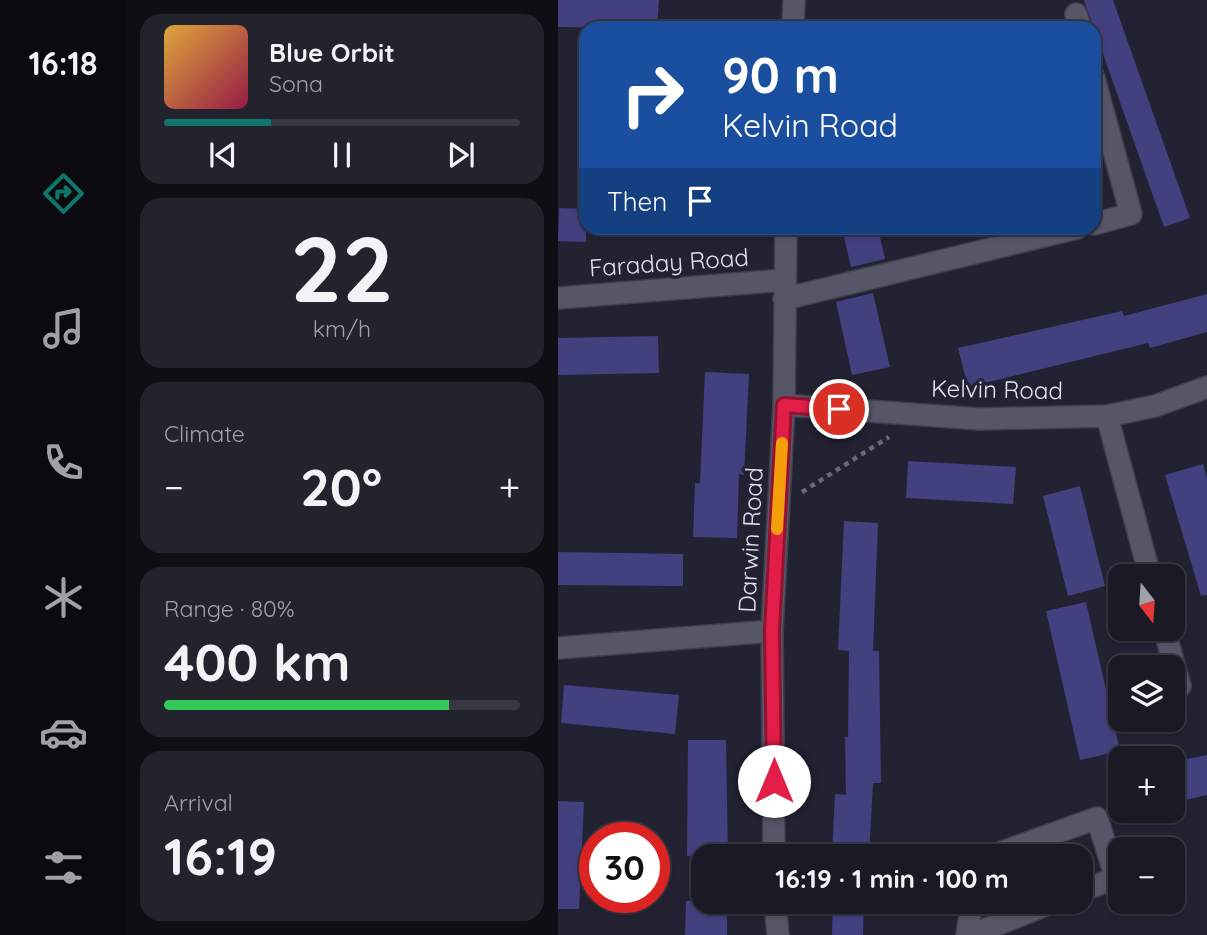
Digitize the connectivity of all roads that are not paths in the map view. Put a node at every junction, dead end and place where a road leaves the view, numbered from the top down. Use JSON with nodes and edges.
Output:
{"nodes":[{"id":1,"x":794,"y":0,"type":"edge"},
{"id":2,"x":793,"y":21,"type":"edge"},
{"id":3,"x":1101,"y":104,"type":"edge"},
{"id":4,"x":1101,"y":221,"type":"edge"},
{"id":5,"x":786,"y":235,"type":"edge"},
{"id":6,"x":1023,"y":235,"type":"edge"},
{"id":7,"x":784,"y":290,"type":"junction"},
{"id":8,"x":558,"y":298,"type":"edge"},
{"id":9,"x":1207,"y":387,"type":"edge"},
{"id":10,"x":784,"y":405,"type":"junction"},
{"id":11,"x":1107,"y":416,"type":"junction"},
{"id":12,"x":1147,"y":564,"type":"edge"},
{"id":13,"x":772,"y":631,"type":"junction"},
{"id":14,"x":558,"y":648,"type":"edge"},
{"id":15,"x":774,"y":844,"type":"edge"},
{"id":16,"x":1025,"y":844,"type":"edge"},
{"id":17,"x":1093,"y":887,"type":"edge"},
{"id":18,"x":776,"y":914,"type":"edge"},
{"id":19,"x":971,"y":914,"type":"edge"},
{"id":20,"x":1023,"y":914,"type":"edge"},
{"id":21,"x":778,"y":935,"type":"edge"},
{"id":22,"x":969,"y":935,"type":"edge"}],
"edges":[{"from":1,"to":2,"type":"street"},
{"from":3,"to":4,"type":"street"},
{"from":5,"to":7,"type":"street","name":"Darwin Road"},
{"from":6,"to":7,"type":"street","name":"Faraday Road"},
{"from":7,"to":8,"type":"street","name":"Faraday Road"},
{"from":7,"to":10,"type":"street","name":"Darwin Road"},
{"from":9,"to":11,"type":"street","name":"Kelvin Road"},
{"from":10,"to":11,"type":"street","name":"Kelvin Road"},
{"from":10,"to":13,"type":"street","name":"Darwin Road"},
{"from":11,"to":12,"type":"street"},
{"from":13,"to":14,"type":"street"},
{"from":13,"to":15,"type":"street","name":"Darwin Road"},
{"from":16,"to":17,"type":"street"},
{"from":18,"to":21,"type":"street"},
{"from":19,"to":22,"type":"street"},
{"from":20,"to":22,"type":"street"}]}
